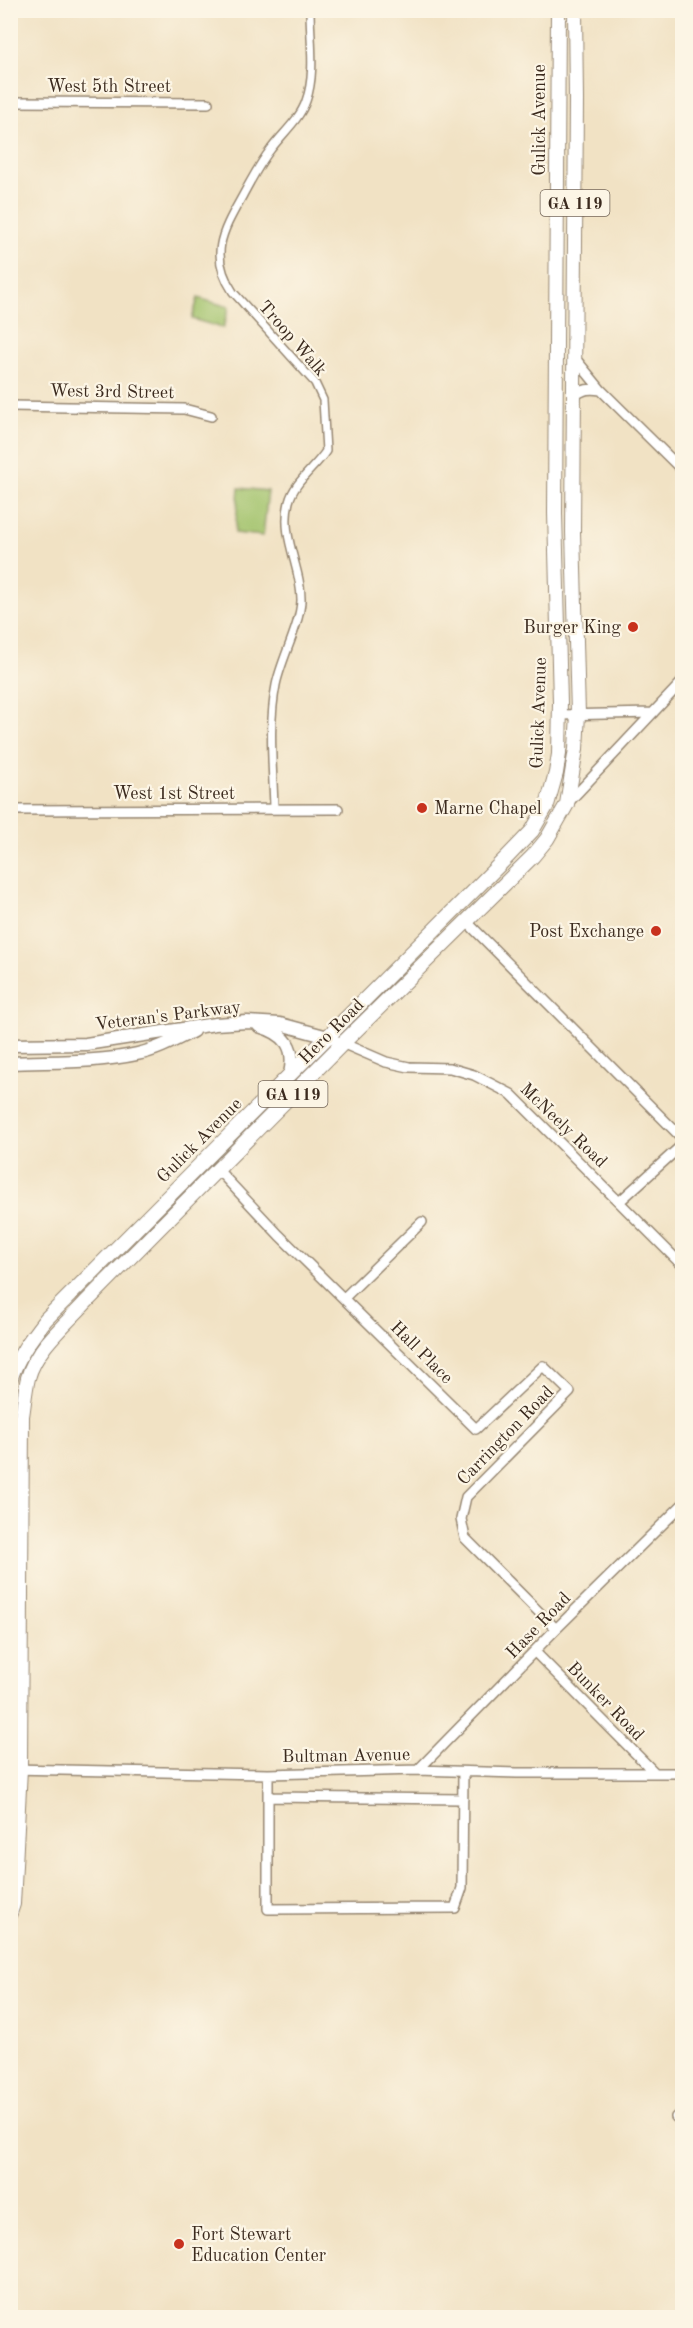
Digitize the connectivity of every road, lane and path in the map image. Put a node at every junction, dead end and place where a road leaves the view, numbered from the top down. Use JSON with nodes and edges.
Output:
{"nodes":[{"id":1,"x":310,"y":10,"type":"edge"},
{"id":2,"x":558,"y":10,"type":"edge"},
{"id":3,"x":575,"y":10,"type":"edge"},
{"id":4,"x":10,"y":102,"type":"edge"},
{"id":5,"x":208,"y":103,"type":"dead end"},
{"id":6,"x":574,"y":357,"type":"junction"},
{"id":7,"x":601,"y":390,"type":"junction"},
{"id":8,"x":574,"y":396,"type":"junction"},
{"id":9,"x":10,"y":406,"type":"edge"},
{"id":10,"x":211,"y":416,"type":"dead end"},
{"id":11,"x":682,"y":470,"type":"edge"},
{"id":12,"x":682,"y":682,"type":"edge"},
{"id":13,"x":654,"y":713,"type":"junction"},
{"id":14,"x":578,"y":714,"type":"junction"},
{"id":15,"x":560,"y":716,"type":"junction"},
{"id":16,"x":567,"y":804,"type":"junction"},
{"id":17,"x":274,"y":808,"type":"junction"},
{"id":18,"x":338,"y":809,"type":"dead end"},
{"id":19,"x":10,"y":810,"type":"edge"},
{"id":20,"x":467,"y":922,"type":"junction"},
{"id":21,"x":247,"y":1022,"type":"junction"},
{"id":22,"x":202,"y":1027,"type":"junction"},
{"id":23,"x":328,"y":1037,"type":"junction"},
{"id":24,"x":343,"y":1043,"type":"junction"},
{"id":25,"x":10,"y":1045,"type":"edge"},
{"id":26,"x":10,"y":1064,"type":"edge"},
{"id":27,"x":290,"y":1074,"type":"junction"},
{"id":28,"x":682,"y":1137,"type":"edge"},
{"id":29,"x":682,"y":1145,"type":"edge"},
{"id":30,"x":218,"y":1170,"type":"junction"},
{"id":31,"x":620,"y":1202,"type":"junction"},
{"id":32,"x":422,"y":1222,"type":"dead end"},
{"id":33,"x":682,"y":1264,"type":"edge"},
{"id":34,"x":344,"y":1298,"type":"junction"},
{"id":35,"x":10,"y":1380,"type":"edge"},
{"id":36,"x":476,"y":1430,"type":"joint"},
{"id":37,"x":682,"y":1505,"type":"edge"},
{"id":38,"x":556,"y":1629,"type":"junction"},
{"id":39,"x":535,"y":1652,"type":"junction"},
{"id":40,"x":15,"y":1769,"type":"edge"},
{"id":41,"x":418,"y":1770,"type":"junction"},
{"id":42,"x":463,"y":1772,"type":"junction"},
{"id":43,"x":655,"y":1773,"type":"junction"},
{"id":44,"x":682,"y":1773,"type":"edge"},
{"id":45,"x":268,"y":1774,"type":"junction"},
{"id":46,"x":267,"y":1797,"type":"junction"},
{"id":47,"x":463,"y":1799,"type":"junction"},
{"id":48,"x":10,"y":1913,"type":"edge"}],
"edges":[{"from":1,"to":17,"type":"street","name":"Troop Walk"},
{"from":2,"to":15,"type":"main road","name":"Gulick Avenue","number":"GA 119"},
{"from":3,"to":6,"type":"main road","name":"Gulick Avenue","number":"GA 119"},
{"from":4,"to":5,"type":"street","name":"West 5th Street"},
{"from":6,"to":7,"type":"street"},
{"from":6,"to":8,"type":"main road","name":"Gulick Avenue","number":"GA 119"},
{"from":7,"to":8,"type":"street"},
{"from":7,"to":11,"type":"street"},
{"from":8,"to":14,"type":"main road","name":"Gulick Avenue","number":"GA 119"},
{"from":9,"to":10,"type":"street","name":"West 3rd Street"},
{"from":12,"to":13,"type":"street"},
{"from":13,"to":14,"type":"street"},
{"from":13,"to":16,"type":"street"},
{"from":14,"to":15,"type":"street"},
{"from":14,"to":16,"type":"main road","name":"Gulick Avenue","number":"GA 119"},
{"from":15,"to":23,"type":"main road","name":"Gulick Avenue","number":"GA 119"},
{"from":16,"to":20,"type":"main road","name":"Hero Road","number":"GA 119"},
{"from":17,"to":18,"type":"street","name":"West 1st Street"},
{"from":17,"to":19,"type":"street","name":"West 1st Street"},
{"from":20,"to":24,"type":"main road","name":"Hero Road","number":"GA 119"},
{"from":20,"to":28,"type":"street"},
{"from":21,"to":22,"type":"main road","name":"Veteran's Parkway"},
{"from":21,"to":23,"type":"main road","name":"Veteran's Parkway"},
{"from":21,"to":27,"type":"main road"},
{"from":22,"to":25,"type":"main road","name":"Veteran's Parkway"},
{"from":22,"to":26,"type":"main road"},
{"from":23,"to":24,"type":"street","name":"McNeely Road"},
{"from":23,"to":27,"type":"main road","name":"Gulick Avenue","number":"GA 119"},
{"from":24,"to":30,"type":"main road","name":"Hero Road","number":"GA 119"},
{"from":24,"to":31,"type":"street","name":"McNeely Road"},
{"from":27,"to":35,"type":"main road","name":"Gulick Avenue","number":"GA 119"},
{"from":29,"to":31,"type":"street"},
{"from":30,"to":34,"type":"street","name":"Hall Place"},
{"from":30,"to":40,"type":"main road","name":"Hero Road","number":"GA 119"},
{"from":31,"to":33,"type":"street","name":"McNeely Road"},
{"from":32,"to":34,"type":"street"},
{"from":34,"to":36,"type":"street","name":"Hall Place"},
{"from":36,"to":38,"type":"street","name":"Carrington Road"},
{"from":37,"to":38,"type":"street","name":"Hase Road"},
{"from":38,"to":39,"type":"street","name":"Hase Road"},
{"from":39,"to":41,"type":"street","name":"Hase Road"},
{"from":39,"to":43,"type":"street","name":"Bunker Road"},
{"from":40,"to":45,"type":"street","name":"Bultman Avenue"},
{"from":40,"to":48,"type":"main road","number":"GA 119"},
{"from":41,"to":42,"type":"street","name":"Bultman Avenue"},
{"from":41,"to":45,"type":"street","name":"Bultman Avenue"},
{"from":42,"to":43,"type":"street","name":"Bultman Avenue"},
{"from":42,"to":47,"type":"street"},
{"from":43,"to":44,"type":"street","name":"Bultman Avenue"},
{"from":45,"to":46,"type":"street"},
{"from":46,"to":47,"type":"street"},
{"from":46,"to":47,"type":"street"}]}
